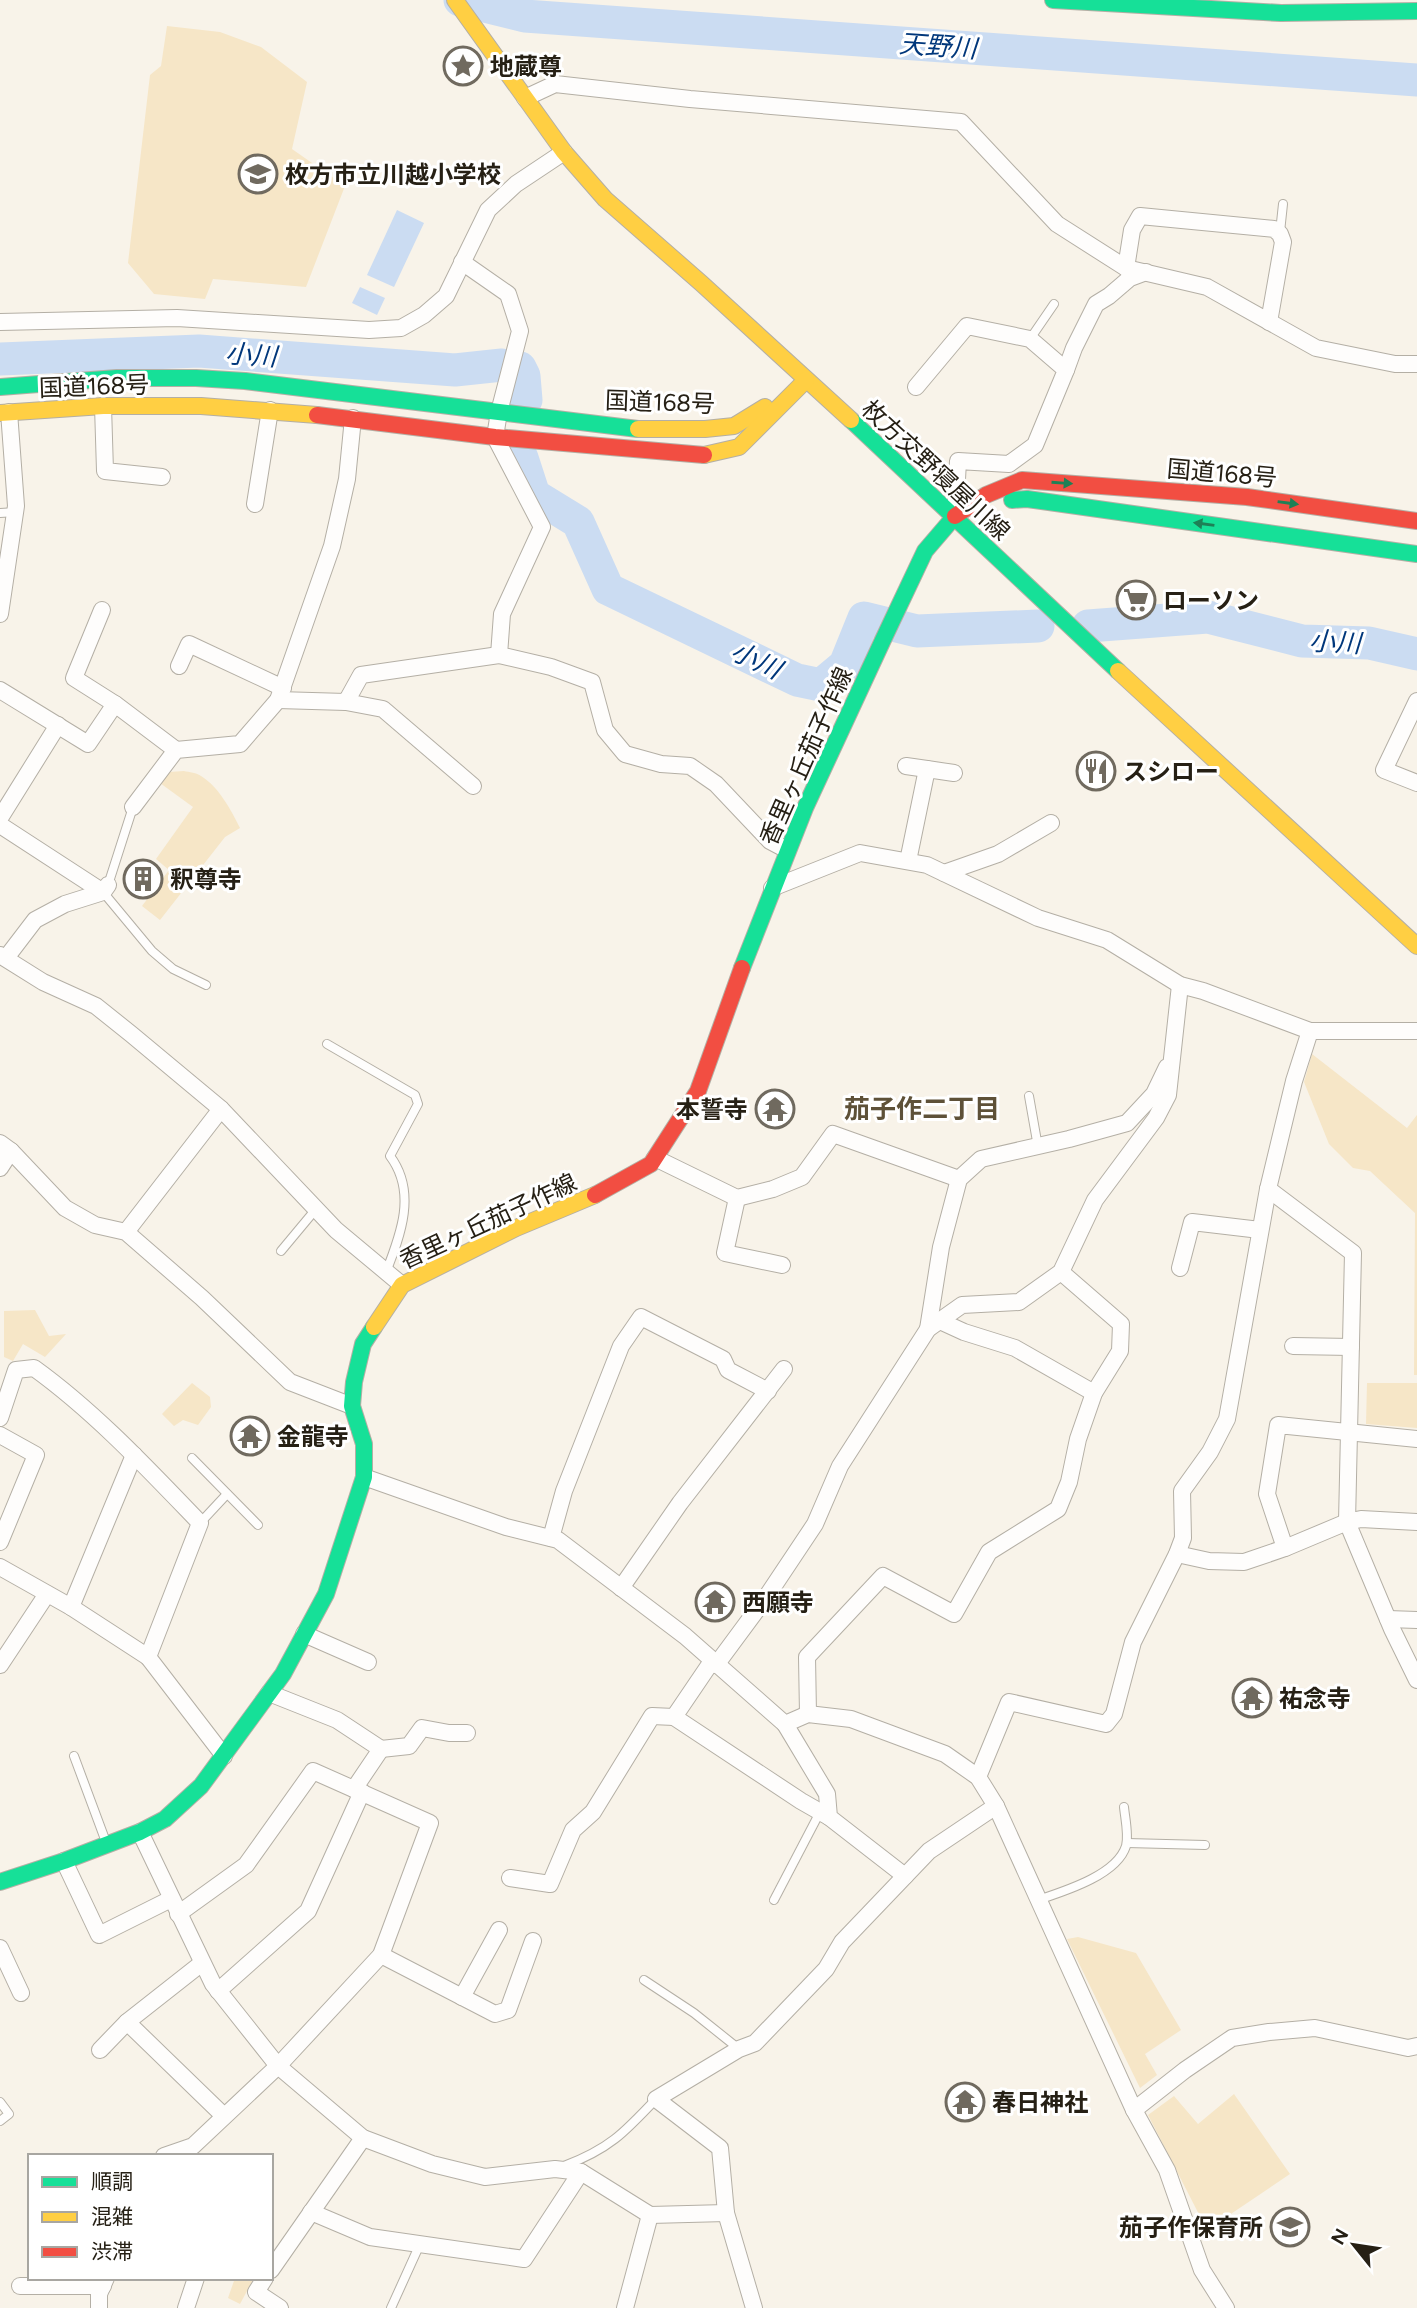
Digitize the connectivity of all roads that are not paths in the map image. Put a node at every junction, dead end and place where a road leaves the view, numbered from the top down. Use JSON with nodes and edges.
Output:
{"nodes":[{"id":1,"x":455,"y":0,"type":"edge"},
{"id":2,"x":1053,"y":0,"type":"edge"},
{"id":3,"x":1417,"y":11,"type":"edge"},
{"id":4,"x":525,"y":97,"type":"junction"},
{"id":5,"x":564,"y":152,"type":"junction"},
{"id":6,"x":1283,"y":204,"type":"dead end"},
{"id":7,"x":1280,"y":234,"type":"junction"},
{"id":8,"x":463,"y":262,"type":"junction"},
{"id":9,"x":1126,"y":268,"type":"junction"},
{"id":10,"x":1146,"y":272,"type":"junction"},
{"id":11,"x":1054,"y":304,"type":"dead end"},
{"id":12,"x":0,"y":322,"type":"edge"},
{"id":13,"x":1269,"y":322,"type":"junction"},
{"id":14,"x":1030,"y":340,"type":"junction"},
{"id":15,"x":1417,"y":363,"type":"edge"},
{"id":16,"x":1066,"y":370,"type":"junction"},
{"id":17,"x":806,"y":380,"type":"junction"},
{"id":18,"x":0,"y":387,"type":"edge"},
{"id":19,"x":916,"y":387,"type":"dead end"},
{"id":20,"x":103,"y":405,"type":"junction"},
{"id":21,"x":270,"y":410,"type":"junction"},
{"id":22,"x":499,"y":412,"type":"junction"},
{"id":23,"x":4,"y":413,"type":"edge"},
{"id":24,"x":353,"y":418,"type":"junction"},
{"id":25,"x":495,"y":437,"type":"junction"},
{"id":26,"x":1035,"y":445,"type":"junction"},
{"id":27,"x":162,"y":477,"type":"dead end"},
{"id":28,"x":1022,"y":480,"type":"junction"},
{"id":29,"x":254,"y":504,"type":"dead end"},
{"id":30,"x":8,"y":513,"type":"edge"},
{"id":31,"x":955,"y":516,"type":"junction"},
{"id":32,"x":1417,"y":521,"type":"edge"},
{"id":33,"x":1417,"y":554,"type":"edge"},
{"id":34,"x":102,"y":610,"type":"dead end"},
{"id":35,"x":0,"y":614,"type":"edge"},
{"id":36,"x":499,"y":655,"type":"junction"},
{"id":37,"x":179,"y":666,"type":"dead end"},
{"id":38,"x":0,"y":690,"type":"edge"},
{"id":39,"x":280,"y":694,"type":"junction"},
{"id":40,"x":1417,"y":701,"type":"edge"},
{"id":41,"x":346,"y":702,"type":"junction"},
{"id":42,"x":115,"y":705,"type":"junction"},
{"id":43,"x":58,"y":725,"type":"junction"},
{"id":44,"x":176,"y":750,"type":"junction"},
{"id":45,"x":906,"y":766,"type":"dead end"},
{"id":46,"x":927,"y":769,"type":"junction"},
{"id":47,"x":954,"y":773,"type":"dead end"},
{"id":48,"x":1417,"y":783,"type":"edge"},
{"id":49,"x":473,"y":786,"type":"dead end"},
{"id":50,"x":133,"y":807,"type":"joint"},
{"id":51,"x":0,"y":818,"type":"edge"},
{"id":52,"x":1051,"y":823,"type":"dead end"},
{"id":53,"x":0,"y":825,"type":"edge"},
{"id":54,"x":788,"y":850,"type":"junction"},
{"id":55,"x":908,"y":861,"type":"junction"},
{"id":56,"x":944,"y":873,"type":"junction"},
{"id":57,"x":772,"y":888,"type":"junction"},
{"id":58,"x":105,"y":889,"type":"junction"},
{"id":59,"x":1417,"y":946,"type":"edge"},
{"id":60,"x":3,"y":956,"type":"edge"},
{"id":61,"x":206,"y":985,"type":"dead end"},
{"id":62,"x":1180,"y":985,"type":"junction"},
{"id":63,"x":1310,"y":1031,"type":"junction"},
{"id":64,"x":1417,"y":1031,"type":"edge"},
{"id":65,"x":327,"y":1044,"type":"dead end"},
{"id":66,"x":1171,"y":1059,"type":"junction"},
{"id":67,"x":1029,"y":1096,"type":"dead end"},
{"id":68,"x":221,"y":1109,"type":"junction"},
{"id":69,"x":5,"y":1147,"type":"edge"},
{"id":70,"x":1038,"y":1147,"type":"junction"},
{"id":71,"x":655,"y":1158,"type":"junction"},
{"id":72,"x":0,"y":1168,"type":"edge"},
{"id":73,"x":959,"y":1179,"type":"junction"},
{"id":74,"x":1268,"y":1189,"type":"junction"},
{"id":75,"x":737,"y":1198,"type":"junction"},
{"id":76,"x":316,"y":1209,"type":"junction"},
{"id":77,"x":1260,"y":1230,"type":"junction"},
{"id":78,"x":127,"y":1232,"type":"junction"},
{"id":79,"x":281,"y":1251,"type":"dead end"},
{"id":80,"x":782,"y":1265,"type":"dead end"},
{"id":81,"x":1180,"y":1268,"type":"dead end"},
{"id":82,"x":386,"y":1272,"type":"junction"},
{"id":83,"x":1061,"y":1272,"type":"junction"},
{"id":84,"x":402,"y":1285,"type":"junction"},
{"id":85,"x":934,"y":1325,"type":"junction"},
{"id":86,"x":1293,"y":1346,"type":"dead end"},
{"id":87,"x":1351,"y":1347,"type":"junction"},
{"id":88,"x":784,"y":1369,"type":"dead end"},
{"id":89,"x":768,"y":1391,"type":"junction"},
{"id":90,"x":1094,"y":1393,"type":"junction"},
{"id":91,"x":352,"y":1405,"type":"junction"},
{"id":92,"x":0,"y":1418,"type":"edge"},
{"id":93,"x":1349,"y":1432,"type":"junction"},
{"id":94,"x":0,"y":1435,"type":"edge"},
{"id":95,"x":1417,"y":1439,"type":"edge"},
{"id":96,"x":134,"y":1455,"type":"junction"},
{"id":97,"x":192,"y":1458,"type":"dead end"},
{"id":98,"x":364,"y":1477,"type":"junction"},
{"id":99,"x":228,"y":1494,"type":"junction"},
{"id":100,"x":1347,"y":1522,"type":"junction"},
{"id":101,"x":1417,"y":1522,"type":"edge"},
{"id":102,"x":200,"y":1523,"type":"junction"},
{"id":103,"x":258,"y":1525,"type":"dead end"},
{"id":104,"x":551,"y":1538,"type":"junction"},
{"id":105,"x":0,"y":1542,"type":"edge"},
{"id":106,"x":1285,"y":1548,"type":"junction"},
{"id":107,"x":1177,"y":1554,"type":"junction"},
{"id":108,"x":0,"y":1567,"type":"edge"},
{"id":109,"x":621,"y":1588,"type":"junction"},
{"id":110,"x":47,"y":1594,"type":"junction"},
{"id":111,"x":71,"y":1607,"type":"junction"},
{"id":112,"x":1388,"y":1619,"type":"junction"},
{"id":113,"x":1417,"y":1619,"type":"edge"},
{"id":114,"x":304,"y":1634,"type":"junction"},
{"id":115,"x":148,"y":1657,"type":"junction"},
{"id":116,"x":368,"y":1662,"type":"dead end"},
{"id":117,"x":714,"y":1663,"type":"junction"},
{"id":118,"x":0,"y":1665,"type":"edge"},
{"id":119,"x":1417,"y":1681,"type":"edge"},
{"id":120,"x":269,"y":1693,"type":"junction"},
{"id":121,"x":808,"y":1714,"type":"junction"},
{"id":122,"x":674,"y":1717,"type":"junction"},
{"id":123,"x":785,"y":1724,"type":"junction"},
{"id":124,"x":467,"y":1733,"type":"dead end"},
{"id":125,"x":381,"y":1749,"type":"junction"},
{"id":126,"x":74,"y":1756,"type":"dead end"},
{"id":127,"x":224,"y":1756,"type":"junction"},
{"id":128,"x":978,"y":1777,"type":"junction"},
{"id":129,"x":358,"y":1791,"type":"junction"},
{"id":130,"x":996,"y":1806,"type":"junction"},
{"id":131,"x":1124,"y":1807,"type":"dead end"},
{"id":132,"x":825,"y":1814,"type":"junction"},
{"id":133,"x":140,"y":1832,"type":"junction"},
{"id":134,"x":1126,"y":1843,"type":"junction"},
{"id":135,"x":107,"y":1844,"type":"junction"},
{"id":136,"x":1205,"y":1845,"type":"dead end"},
{"id":137,"x":64,"y":1861,"type":"junction"},
{"id":138,"x":905,"y":1876,"type":"junction"},
{"id":139,"x":509,"y":1878,"type":"dead end"},
{"id":140,"x":0,"y":1882,"type":"edge"},
{"id":141,"x":171,"y":1899,"type":"junction"},
{"id":142,"x":774,"y":1900,"type":"dead end"},
{"id":143,"x":1038,"y":1900,"type":"junction"},
{"id":144,"x":178,"y":1914,"type":"junction"},
{"id":145,"x":499,"y":1930,"type":"dead end"},
{"id":146,"x":533,"y":1941,"type":"dead end"},
{"id":147,"x":0,"y":1948,"type":"edge"},
{"id":148,"x":381,"y":1955,"type":"junction"},
{"id":149,"x":202,"y":1963,"type":"junction"},
{"id":150,"x":644,"y":1980,"type":"dead end"},
{"id":151,"x":218,"y":1991,"type":"junction"},
{"id":152,"x":21,"y":1993,"type":"dead end"},
{"id":153,"x":462,"y":1997,"type":"junction"},
{"id":154,"x":127,"y":2022,"type":"junction"},
{"id":155,"x":1417,"y":2046,"type":"edge"},
{"id":156,"x":739,"y":2049,"type":"junction"},
{"id":157,"x":100,"y":2050,"type":"dead end"},
{"id":158,"x":278,"y":2066,"type":"junction"},
{"id":159,"x":656,"y":2099,"type":"junction"},
{"id":160,"x":0,"y":2102,"type":"edge"},
{"id":161,"x":1134,"y":2110,"type":"junction"},
{"id":162,"x":224,"y":2116,"type":"junction"},
{"id":163,"x":0,"y":2121,"type":"edge"},
{"id":164,"x":363,"y":2138,"type":"junction"},
{"id":165,"x":199,"y":2151,"type":"edge"},
{"id":166,"x":177,"y":2154,"type":"edge"},
{"id":167,"x":555,"y":2169,"type":"junction"},
{"id":168,"x":581,"y":2172,"type":"junction"},
{"id":169,"x":311,"y":2212,"type":"junction"},
{"id":170,"x":726,"y":2213,"type":"junction"},
{"id":171,"x":650,"y":2215,"type":"junction"},
{"id":172,"x":420,"y":2244,"type":"junction"},
{"id":173,"x":273,"y":2267,"type":"edge"},
{"id":174,"x":195,"y":2280,"type":"edge"},
{"id":175,"x":264,"y":2280,"type":"edge"},
{"id":176,"x":105,"y":2282,"type":"edge"},
{"id":177,"x":20,"y":2286,"type":"dead end"},
{"id":178,"x":99,"y":2308,"type":"edge"},
{"id":179,"x":186,"y":2308,"type":"edge"},
{"id":180,"x":280,"y":2308,"type":"edge"},
{"id":181,"x":391,"y":2308,"type":"edge"},
{"id":182,"x":625,"y":2308,"type":"edge"},
{"id":183,"x":754,"y":2308,"type":"edge"},
{"id":184,"x":1226,"y":2308,"type":"edge"}],
"edges":[{"from":1,"to":4,"type":"main road","name":"枚方交野寝屋川線"},
{"from":2,"to":3,"type":"main road"},
{"from":4,"to":5,"type":"main road","name":"枚方交野寝屋川線"},
{"from":4,"to":9,"type":"street"},
{"from":5,"to":8,"type":"street"},
{"from":5,"to":17,"type":"main road","name":"枚方交野寝屋川線"},
{"from":6,"to":7,"type":"lane"},
{"from":7,"to":9,"type":"street"},
{"from":7,"to":13,"type":"street"},
{"from":8,"to":12,"type":"street"},
{"from":8,"to":22,"type":"street"},
{"from":9,"to":10,"type":"street"},
{"from":10,"to":13,"type":"street"},
{"from":10,"to":16,"type":"street"},
{"from":11,"to":14,"type":"lane"},
{"from":13,"to":15,"type":"street"},
{"from":14,"to":16,"type":"street"},
{"from":14,"to":19,"type":"street"},
{"from":16,"to":26,"type":"street"},
{"from":17,"to":22,"type":"main road","name":"国道168号"},
{"from":17,"to":25,"type":"main road","name":"国道168号"},
{"from":17,"to":31,"type":"main road","name":"枚方交野寝屋川線"},
{"from":18,"to":22,"type":"main road","name":"国道168号"},
{"from":20,"to":21,"type":"main road","name":"国道168号"},
{"from":20,"to":23,"type":"main road","name":"国道168号"},
{"from":20,"to":27,"type":"street"},
{"from":21,"to":24,"type":"main road","name":"国道168号"},
{"from":21,"to":29,"type":"street"},
{"from":22,"to":25,"type":"street"},
{"from":23,"to":30,"type":"street"},
{"from":24,"to":25,"type":"main road","name":"国道168号"},
{"from":24,"to":39,"type":"street"},
{"from":25,"to":36,"type":"street"},
{"from":26,"to":28,"type":"street"},
{"from":26,"to":31,"type":"street"},
{"from":28,"to":31,"type":"main road","name":"国道168号"},
{"from":28,"to":32,"type":"main road","name":"国道168号","one_way":true},
{"from":30,"to":35,"type":"street"},
{"from":33,"to":31,"type":"main road","name":"国道168号","one_way":true},
{"from":31,"to":54,"type":"main road","name":"香里ヶ丘茄子作線"},
{"from":31,"to":59,"type":"main road","name":"枚方交野寝屋川線"},
{"from":34,"to":42,"type":"street"},
{"from":36,"to":41,"type":"street"},
{"from":36,"to":54,"type":"street"},
{"from":37,"to":39,"type":"street"},
{"from":38,"to":43,"type":"street"},
{"from":39,"to":41,"type":"street"},
{"from":39,"to":44,"type":"street"},
{"from":40,"to":48,"type":"street"},
{"from":41,"to":49,"type":"street"},
{"from":42,"to":43,"type":"street"},
{"from":42,"to":44,"type":"street"},
{"from":43,"to":51,"type":"street"},
{"from":44,"to":50,"type":"street"},
{"from":45,"to":46,"type":"street"},
{"from":46,"to":47,"type":"street"},
{"from":46,"to":55,"type":"street"},
{"from":50,"to":58,"type":"lane"},
{"from":52,"to":56,"type":"street"},
{"from":53,"to":58,"type":"street"},
{"from":54,"to":57,"type":"main road","name":"香里ヶ丘茄子作線"},
{"from":55,"to":56,"type":"street"},
{"from":55,"to":57,"type":"street"},
{"from":56,"to":62,"type":"street"},
{"from":57,"to":71,"type":"main road","name":"香里ヶ丘茄子作線"},
{"from":58,"to":60,"type":"street"},
{"from":58,"to":61,"type":"lane"},
{"from":60,"to":68,"type":"street"},
{"from":62,"to":63,"type":"street"},
{"from":62,"to":66,"type":"street"},
{"from":63,"to":64,"type":"street"},
{"from":63,"to":74,"type":"street"},
{"from":65,"to":82,"type":"lane"},
{"from":66,"to":70,"type":"street"},
{"from":66,"to":83,"type":"street"},
{"from":67,"to":70,"type":"lane"},
{"from":68,"to":76,"type":"street"},
{"from":68,"to":78,"type":"street"},
{"from":69,"to":72,"type":"street"},
{"from":69,"to":78,"type":"street"},
{"from":70,"to":73,"type":"street"},
{"from":71,"to":75,"type":"street"},
{"from":71,"to":84,"type":"main road","name":"香里ヶ丘茄子作線"},
{"from":73,"to":75,"type":"street"},
{"from":73,"to":85,"type":"street"},
{"from":74,"to":77,"type":"street"},
{"from":74,"to":87,"type":"street"},
{"from":75,"to":80,"type":"street"},
{"from":76,"to":79,"type":"lane"},
{"from":76,"to":82,"type":"street"},
{"from":77,"to":81,"type":"street"},
{"from":77,"to":107,"type":"street"},
{"from":78,"to":91,"type":"street"},
{"from":82,"to":84,"type":"street"},
{"from":83,"to":85,"type":"street"},
{"from":83,"to":90,"type":"street"},
{"from":84,"to":91,"type":"main road","name":"香里ヶ丘茄子作線"},
{"from":85,"to":90,"type":"street"},
{"from":85,"to":117,"type":"street"},
{"from":86,"to":87,"type":"street"},
{"from":87,"to":93,"type":"street"},
{"from":88,"to":89,"type":"street"},
{"from":89,"to":104,"type":"street"},
{"from":89,"to":109,"type":"street"},
{"from":90,"to":121,"type":"street"},
{"from":91,"to":98,"type":"main road","name":"香里ヶ丘茄子作線"},
{"from":92,"to":96,"type":"street"},
{"from":93,"to":95,"type":"street"},
{"from":93,"to":100,"type":"street"},
{"from":93,"to":106,"type":"street"},
{"from":94,"to":105,"type":"street"},
{"from":96,"to":102,"type":"street"},
{"from":96,"to":111,"type":"street"},
{"from":97,"to":99,"type":"lane"},
{"from":98,"to":104,"type":"street"},
{"from":98,"to":114,"type":"main road","name":"香里ヶ丘茄子作線"},
{"from":99,"to":102,"type":"lane"},
{"from":99,"to":103,"type":"lane"},
{"from":100,"to":101,"type":"street"},
{"from":100,"to":106,"type":"street"},
{"from":100,"to":112,"type":"street"},
{"from":102,"to":115,"type":"street"},
{"from":104,"to":109,"type":"street"},
{"from":106,"to":107,"type":"street"},
{"from":107,"to":128,"type":"street"},
{"from":108,"to":110,"type":"street"},
{"from":109,"to":117,"type":"street"},
{"from":110,"to":111,"type":"street"},
{"from":110,"to":118,"type":"street"},
{"from":111,"to":115,"type":"street"},
{"from":112,"to":113,"type":"street"},
{"from":112,"to":119,"type":"street"},
{"from":114,"to":116,"type":"street"},
{"from":114,"to":120,"type":"main road","name":"香里ヶ丘茄子作線"},
{"from":115,"to":127,"type":"street"},
{"from":117,"to":122,"type":"street"},
{"from":117,"to":123,"type":"street"},
{"from":120,"to":125,"type":"street"},
{"from":120,"to":127,"type":"main road","name":"香里ヶ丘茄子作線"},
{"from":121,"to":123,"type":"street"},
{"from":121,"to":128,"type":"street"},
{"from":122,"to":132,"type":"street"},
{"from":122,"to":139,"type":"street"},
{"from":123,"to":132,"type":"street"},
{"from":124,"to":125,"type":"street"},
{"from":125,"to":129,"type":"street"},
{"from":126,"to":135,"type":"lane"},
{"from":127,"to":133,"type":"main road","name":"香里ヶ丘茄子作線"},
{"from":128,"to":130,"type":"street"},
{"from":129,"to":144,"type":"street"},
{"from":129,"to":148,"type":"street"},
{"from":129,"to":151,"type":"street"},
{"from":130,"to":138,"type":"street"},
{"from":130,"to":143,"type":"street"},
{"from":131,"to":134,"type":"lane"},
{"from":132,"to":138,"type":"street"},
{"from":132,"to":142,"type":"lane"},
{"from":133,"to":135,"type":"main road","name":"香里ヶ丘茄子作線"},
{"from":133,"to":141,"type":"street"},
{"from":134,"to":136,"type":"lane"},
{"from":134,"to":143,"type":"lane"},
{"from":135,"to":137,"type":"main road","name":"香里ヶ丘茄子作線"},
{"from":137,"to":140,"type":"main road","name":"香里ヶ丘茄子作線"},
{"from":137,"to":141,"type":"street"},
{"from":138,"to":156,"type":"street"},
{"from":141,"to":144,"type":"street"},
{"from":143,"to":161,"type":"street"},
{"from":144,"to":149,"type":"street"},
{"from":145,"to":153,"type":"street"},
{"from":146,"to":153,"type":"street"},
{"from":147,"to":152,"type":"street"},
{"from":148,"to":153,"type":"street"},
{"from":148,"to":158,"type":"street"},
{"from":149,"to":151,"type":"street"},
{"from":149,"to":154,"type":"street"},
{"from":150,"to":156,"type":"lane"},
{"from":151,"to":158,"type":"street"},
{"from":154,"to":157,"type":"street"},
{"from":154,"to":162,"type":"street"},
{"from":155,"to":161,"type":"street"},
{"from":156,"to":159,"type":"street"},
{"from":158,"to":162,"type":"street"},
{"from":158,"to":164,"type":"street"},
{"from":159,"to":167,"type":"lane"},
{"from":159,"to":170,"type":"street"},
{"from":160,"to":163,"type":"lane"},
{"from":161,"to":184,"type":"street"},
{"from":162,"to":165,"type":"street"},
{"from":164,"to":167,"type":"street"},
{"from":164,"to":169,"type":"street"},
{"from":165,"to":166,"type":"street"},
{"from":167,"to":168,"type":"street"},
{"from":168,"to":171,"type":"street"},
{"from":168,"to":172,"type":"street"},
{"from":169,"to":172,"type":"street"},
{"from":169,"to":173,"type":"street"},
{"from":170,"to":171,"type":"street"},
{"from":170,"to":183,"type":"street"},
{"from":171,"to":182,"type":"street"},
{"from":172,"to":181,"type":"lane"},
{"from":174,"to":179,"type":"street"},
{"from":175,"to":180,"type":"street"},
{"from":176,"to":177,"type":"street"},
{"from":176,"to":178,"type":"street"}]}
